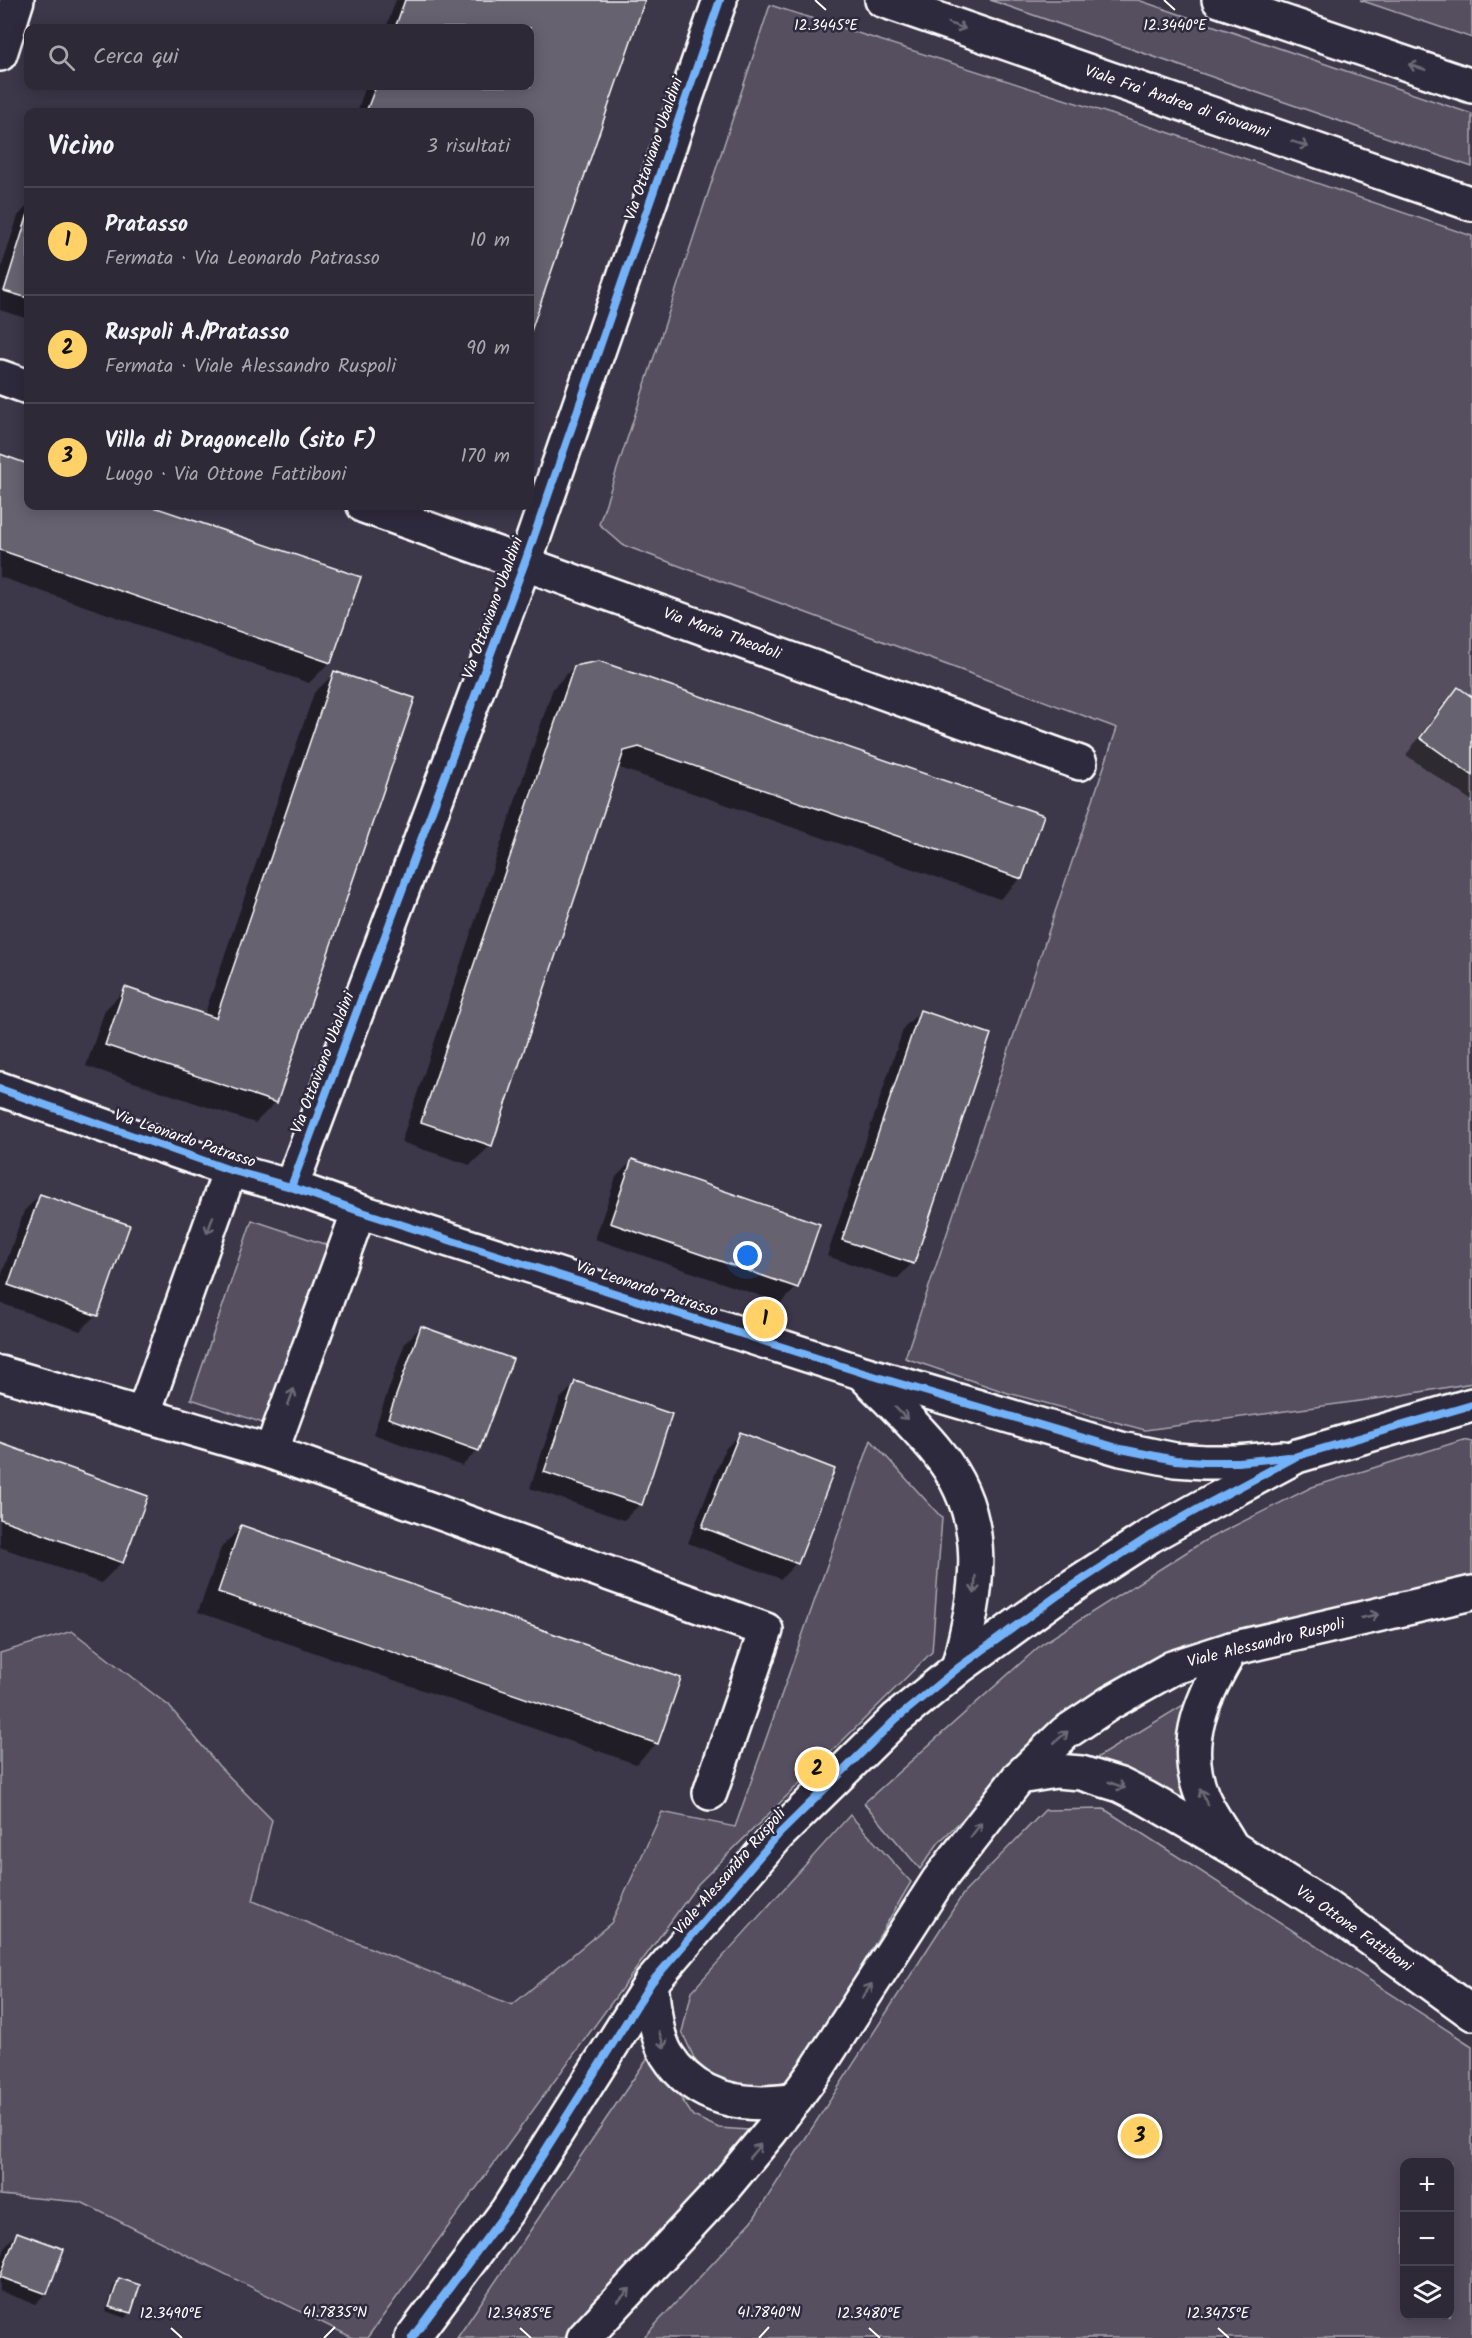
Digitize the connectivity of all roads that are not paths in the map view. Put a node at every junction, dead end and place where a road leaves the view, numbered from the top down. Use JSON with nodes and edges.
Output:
{"nodes":[{"id":1,"x":18,"y":0,"type":"edge"},
{"id":2,"x":720,"y":0,"type":"edge"},
{"id":3,"x":882,"y":0,"type":"edge"},
{"id":4,"x":1219,"y":0,"type":"edge"},
{"id":5,"x":0,"y":54,"type":"edge"},
{"id":6,"x":1472,"y":86,"type":"edge"},
{"id":7,"x":1472,"y":204,"type":"edge"},
{"id":8,"x":0,"y":377,"type":"edge"},
{"id":9,"x":24,"y":386,"type":"edge"},
{"id":10,"x":376,"y":510,"type":"edge"},
{"id":11,"x":525,"y":562,"type":"junction"},
{"id":12,"x":1080,"y":763,"type":"dead end"},
{"id":13,"x":0,"y":1089,"type":"edge"},
{"id":14,"x":230,"y":1170,"type":"junction"},
{"id":15,"x":291,"y":1187,"type":"junction"},
{"id":16,"x":359,"y":1211,"type":"junction"},
{"id":17,"x":0,"y":1372,"type":"edge"},
{"id":18,"x":860,"y":1372,"type":"junction"},
{"id":19,"x":1472,"y":1405,"type":"edge"},
{"id":20,"x":143,"y":1415,"type":"junction"},
{"id":21,"x":271,"y":1452,"type":"junction"},
{"id":22,"x":1297,"y":1456,"type":"junction"},
{"id":23,"x":1472,"y":1593,"type":"edge"},
{"id":24,"x":1231,"y":1649,"type":"junction"},
{"id":25,"x":958,"y":1668,"type":"junction"},
{"id":26,"x":1019,"y":1777,"type":"junction"},
{"id":27,"x":710,"y":1793,"type":"dead end"},
{"id":28,"x":1233,"y":1848,"type":"junction"},
{"id":29,"x":651,"y":1983,"type":"junction"},
{"id":30,"x":1472,"y":2013,"type":"edge"},
{"id":31,"x":795,"y":2100,"type":"junction"},
{"id":32,"x":412,"y":2338,"type":"edge"},
{"id":33,"x":584,"y":2338,"type":"edge"}],
"edges":[{"from":1,"to":5,"type":"street"},
{"from":2,"to":11,"type":"street","name":"Via Ottaviano Ubaldini"},
{"from":3,"to":7,"type":"street","name":"Viale Fra' Andrea di Giovanni","one_way":true},
{"from":6,"to":4,"type":"street","one_way":true},
{"from":8,"to":9,"type":"street"},
{"from":10,"to":11,"type":"street","name":"Via Maria Theodoli"},
{"from":11,"to":12,"type":"street","name":"Via Maria Theodoli"},
{"from":11,"to":15,"type":"street","name":"Via Ottaviano Ubaldini"},
{"from":13,"to":14,"type":"street","name":"Via Leonardo Patrasso"},
{"from":14,"to":15,"type":"street","name":"Via Leonardo Patrasso"},
{"from":14,"to":20,"type":"street","name":"Via Leonardo Patrasso","one_way":true},
{"from":15,"to":16,"type":"street","name":"Via Leonardo Patrasso"},
{"from":16,"to":18,"type":"street","name":"Via Leonardo Patrasso"},
{"from":21,"to":16,"type":"street","one_way":true},
{"from":17,"to":20,"type":"street"},
{"from":18,"to":22,"type":"street","name":"Via Leonardo Patrasso"},
{"from":18,"to":25,"type":"street","name":"Via Leonardo Patrasso","one_way":true},
{"from":19,"to":22,"type":"street","name":"Viale Alessandro Ruspoli"},
{"from":20,"to":21,"type":"street"},
{"from":21,"to":27,"type":"street"},
{"from":22,"to":25,"type":"street","name":"Viale Alessandro Ruspoli"},
{"from":24,"to":23,"type":"street","name":"Viale Alessandro Ruspoli","one_way":true},
{"from":26,"to":24,"type":"street","name":"Viale Alessandro Ruspoli","one_way":true},
{"from":28,"to":24,"type":"street","name":"Via Ottone Fattiboni","one_way":true},
{"from":25,"to":29,"type":"street","name":"Viale Alessandro Ruspoli"},
{"from":26,"to":28,"type":"street","name":"Via Ottone Fattiboni","one_way":true},
{"from":31,"to":26,"type":"street","name":"Viale Alessandro Ruspoli","one_way":true},
{"from":28,"to":30,"type":"street","name":"Via Ottone Fattiboni"},
{"from":29,"to":31,"type":"street","one_way":true},
{"from":29,"to":32,"type":"street","name":"Viale Alessandro Ruspoli"},
{"from":33,"to":31,"type":"street","name":"Viale Alessandro Ruspoli","one_way":true}]}
